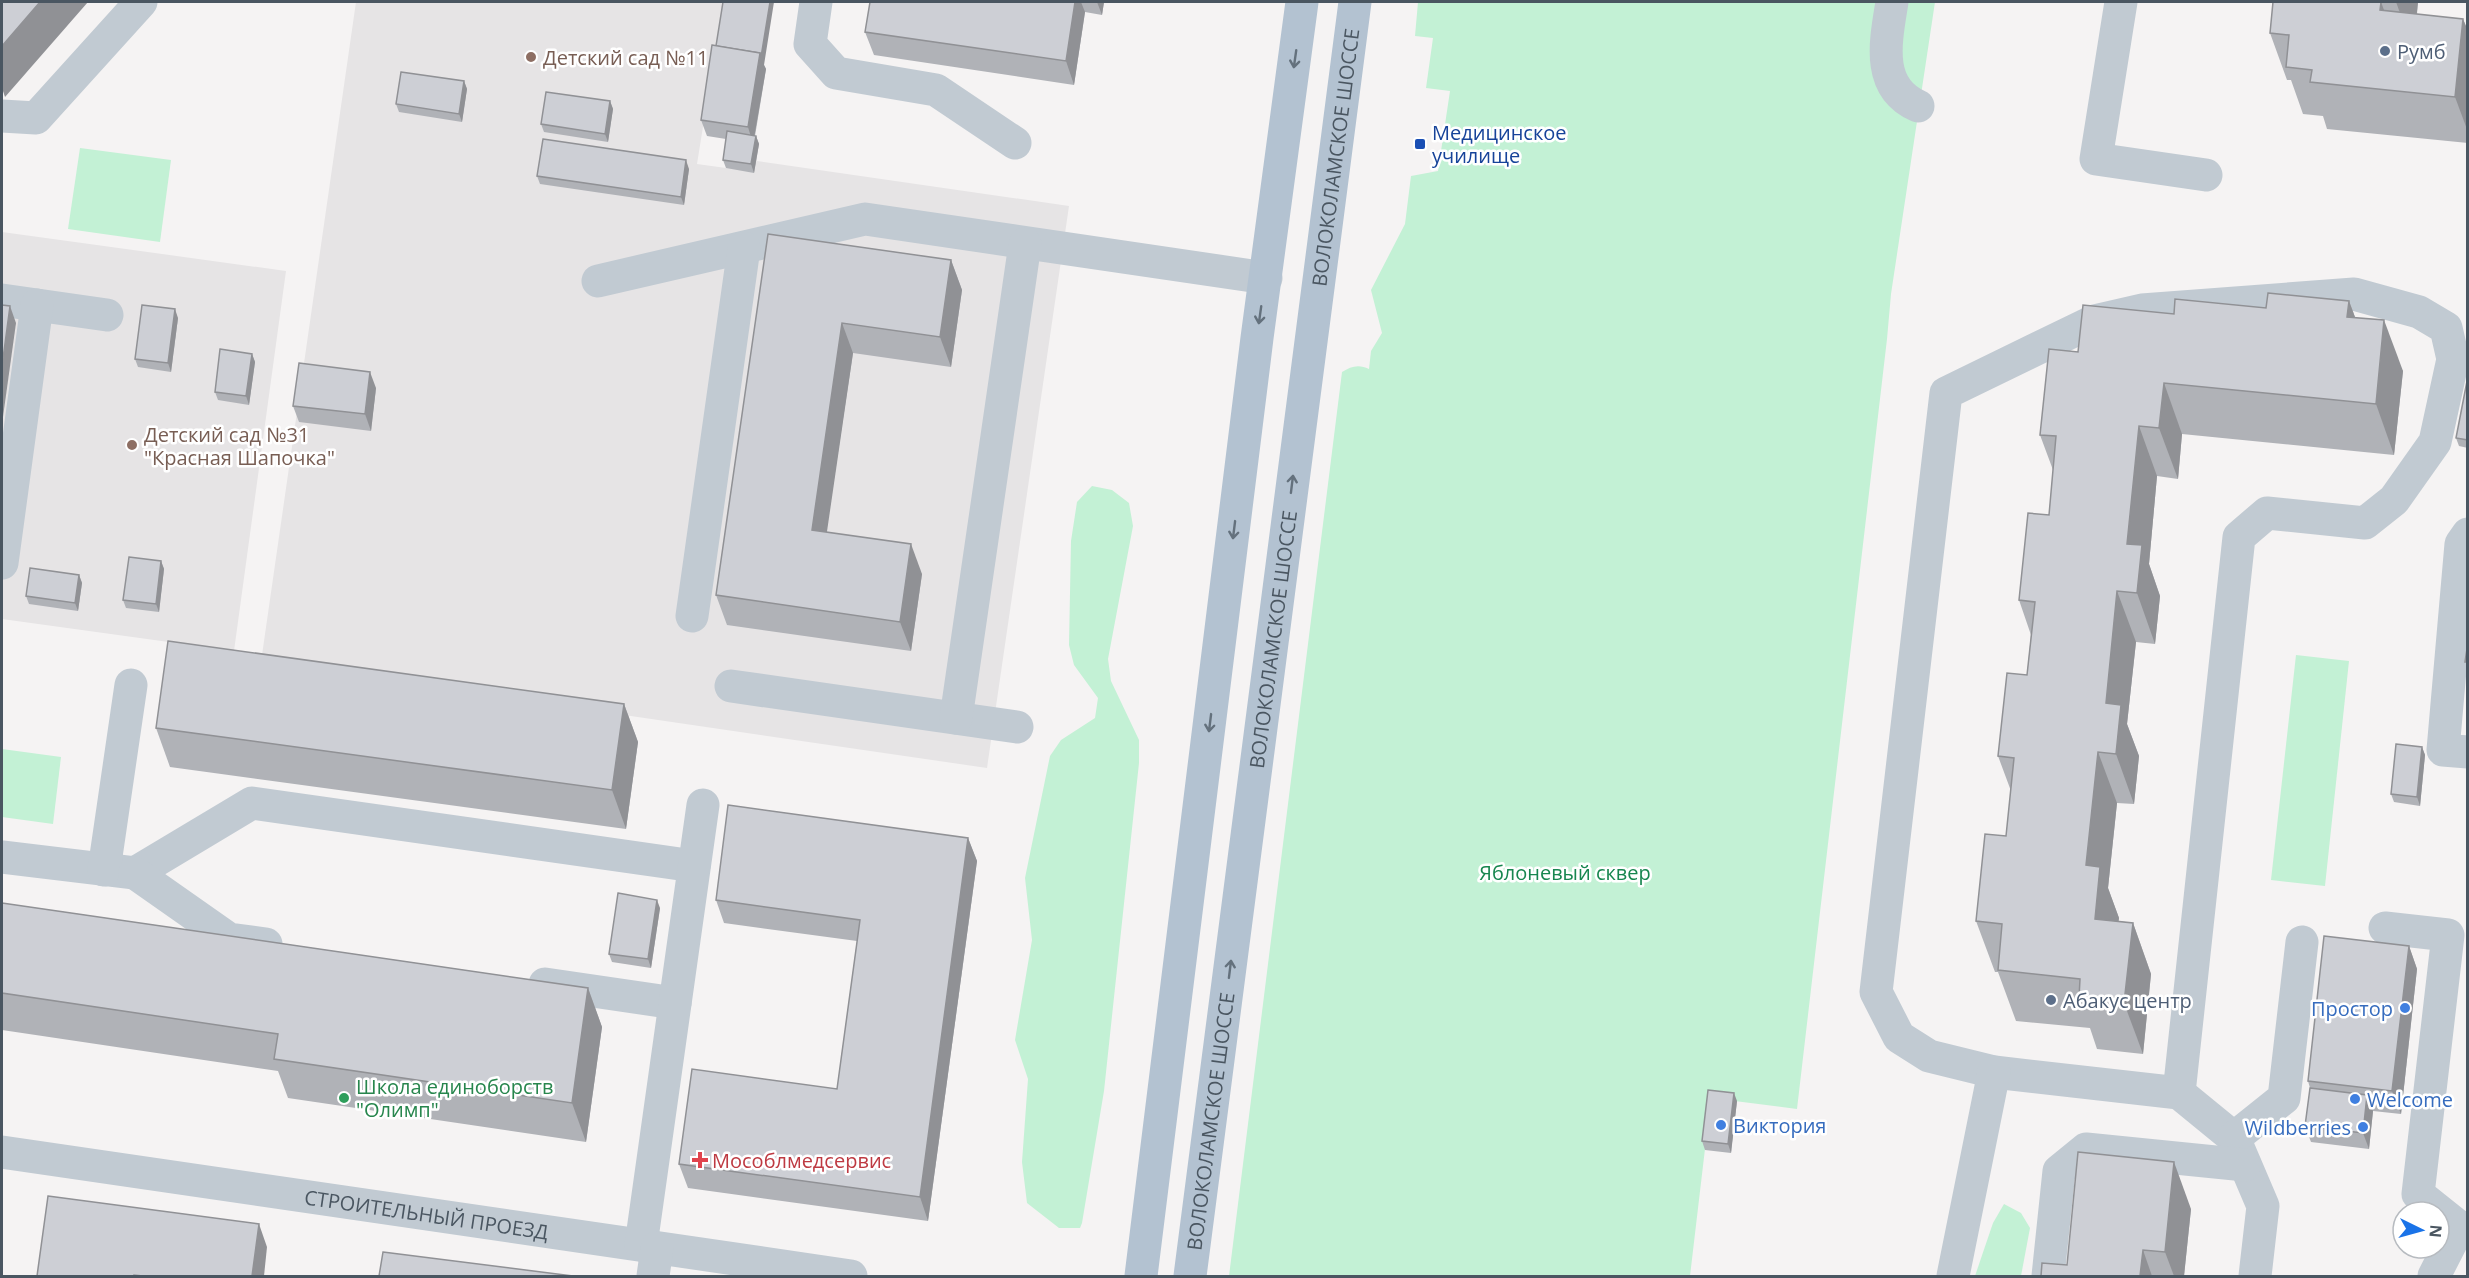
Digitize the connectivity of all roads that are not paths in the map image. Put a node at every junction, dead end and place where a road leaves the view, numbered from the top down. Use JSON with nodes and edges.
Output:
{"nodes":[{"id":1,"x":141,"y":2,"type":"edge"},
{"id":2,"x":816,"y":2,"type":"edge"},
{"id":3,"x":1302,"y":2,"type":"edge"},
{"id":4,"x":1355,"y":2,"type":"edge"},
{"id":5,"x":1892,"y":2,"type":"edge"},
{"id":6,"x":2121,"y":2,"type":"edge"},
{"id":7,"x":1918,"y":106,"type":"dead end"},
{"id":8,"x":2,"y":116,"type":"edge"},
{"id":9,"x":1015,"y":142,"type":"dead end"},
{"id":10,"x":2206,"y":175,"type":"dead end"},
{"id":11,"x":1025,"y":244,"type":"junction"},
{"id":12,"x":744,"y":248,"type":"junction"},
{"id":13,"x":1266,"y":278,"type":"junction"},
{"id":14,"x":598,"y":281,"type":"dead end"},
{"id":15,"x":2,"y":300,"type":"edge"},
{"id":16,"x":37,"y":305,"type":"junction"},
{"id":17,"x":107,"y":315,"type":"dead end"},
{"id":18,"x":2468,"y":534,"type":"edge"},
{"id":19,"x":2,"y":563,"type":"edge"},
{"id":20,"x":692,"y":616,"type":"dead end"},
{"id":21,"x":131,"y":685,"type":"dead end"},
{"id":22,"x":731,"y":686,"type":"dead end"},
{"id":23,"x":956,"y":718,"type":"junction"},
{"id":24,"x":1017,"y":727,"type":"dead end"},
{"id":25,"x":2468,"y":752,"type":"edge"},
{"id":26,"x":703,"y":805,"type":"dead end"},
{"id":27,"x":2,"y":856,"type":"edge"},
{"id":28,"x":694,"y":866,"type":"junction"},
{"id":29,"x":120,"y":872,"type":"junction"},
{"id":30,"x":2385,"y":928,"type":"dead end"},
{"id":31,"x":2302,"y":942,"type":"dead end"},
{"id":32,"x":296,"y":948,"type":"edge"},
{"id":33,"x":514,"y":980,"type":"edge"},
{"id":34,"x":675,"y":1003,"type":"junction"},
{"id":35,"x":1994,"y":1072,"type":"junction"},
{"id":36,"x":2179,"y":1093,"type":"junction"},
{"id":37,"x":2,"y":1152,"type":"edge"},
{"id":38,"x":2239,"y":1152,"type":"junction"},
{"id":39,"x":2463,"y":1227,"type":"edge"},
{"id":40,"x":650,"y":1256,"type":"edge"},
{"id":41,"x":851,"y":1276,"type":"edge"},
{"id":42,"x":1142,"y":1276,"type":"edge"},
{"id":43,"x":1190,"y":1276,"type":"edge"},
{"id":44,"x":1953,"y":1276,"type":"edge"},
{"id":45,"x":2048,"y":1276,"type":"edge"},
{"id":46,"x":2255,"y":1276,"type":"edge"},
{"id":47,"x":2434,"y":1276,"type":"edge"}],
"edges":[{"from":1,"to":8,"type":"street"},
{"from":2,"to":9,"type":"street"},
{"from":3,"to":13,"type":"main road","one_way":true},
{"from":43,"to":4,"type":"main road","name":"ВОЛОКОЛАМСКОЕ ШОССЕ","one_way":true},
{"from":5,"to":7,"type":"street"},
{"from":6,"to":10,"type":"street"},
{"from":11,"to":12,"type":"street"},
{"from":11,"to":13,"type":"street"},
{"from":11,"to":23,"type":"street"},
{"from":12,"to":14,"type":"street"},
{"from":12,"to":20,"type":"street"},
{"from":13,"to":42,"type":"main road","one_way":true},
{"from":15,"to":16,"type":"street"},
{"from":16,"to":17,"type":"street"},
{"from":16,"to":19,"type":"street"},
{"from":18,"to":25,"type":"street"},
{"from":21,"to":29,"type":"street"},
{"from":22,"to":23,"type":"street"},
{"from":23,"to":24,"type":"street"},
{"from":26,"to":28,"type":"street"},
{"from":27,"to":29,"type":"street"},
{"from":28,"to":29,"type":"street"},
{"from":28,"to":34,"type":"street"},
{"from":29,"to":32,"type":"street"},
{"from":30,"to":39,"type":"street"},
{"from":31,"to":38,"type":"street"},
{"from":33,"to":34,"type":"street"},
{"from":34,"to":40,"type":"street"},
{"from":35,"to":36,"type":"street"},
{"from":35,"to":36,"type":"street"},
{"from":35,"to":44,"type":"street"},
{"from":36,"to":38,"type":"street"},
{"from":37,"to":40,"type":"street","name":"СТРОИТЕЛЬНЫЙ ПРОЕЗД"},
{"from":38,"to":45,"type":"street"},
{"from":38,"to":46,"type":"street"},
{"from":39,"to":47,"type":"street"},
{"from":40,"to":41,"type":"street","name":"СТРОИТЕЛЬНЫЙ ПРОЕЗД"}]}
